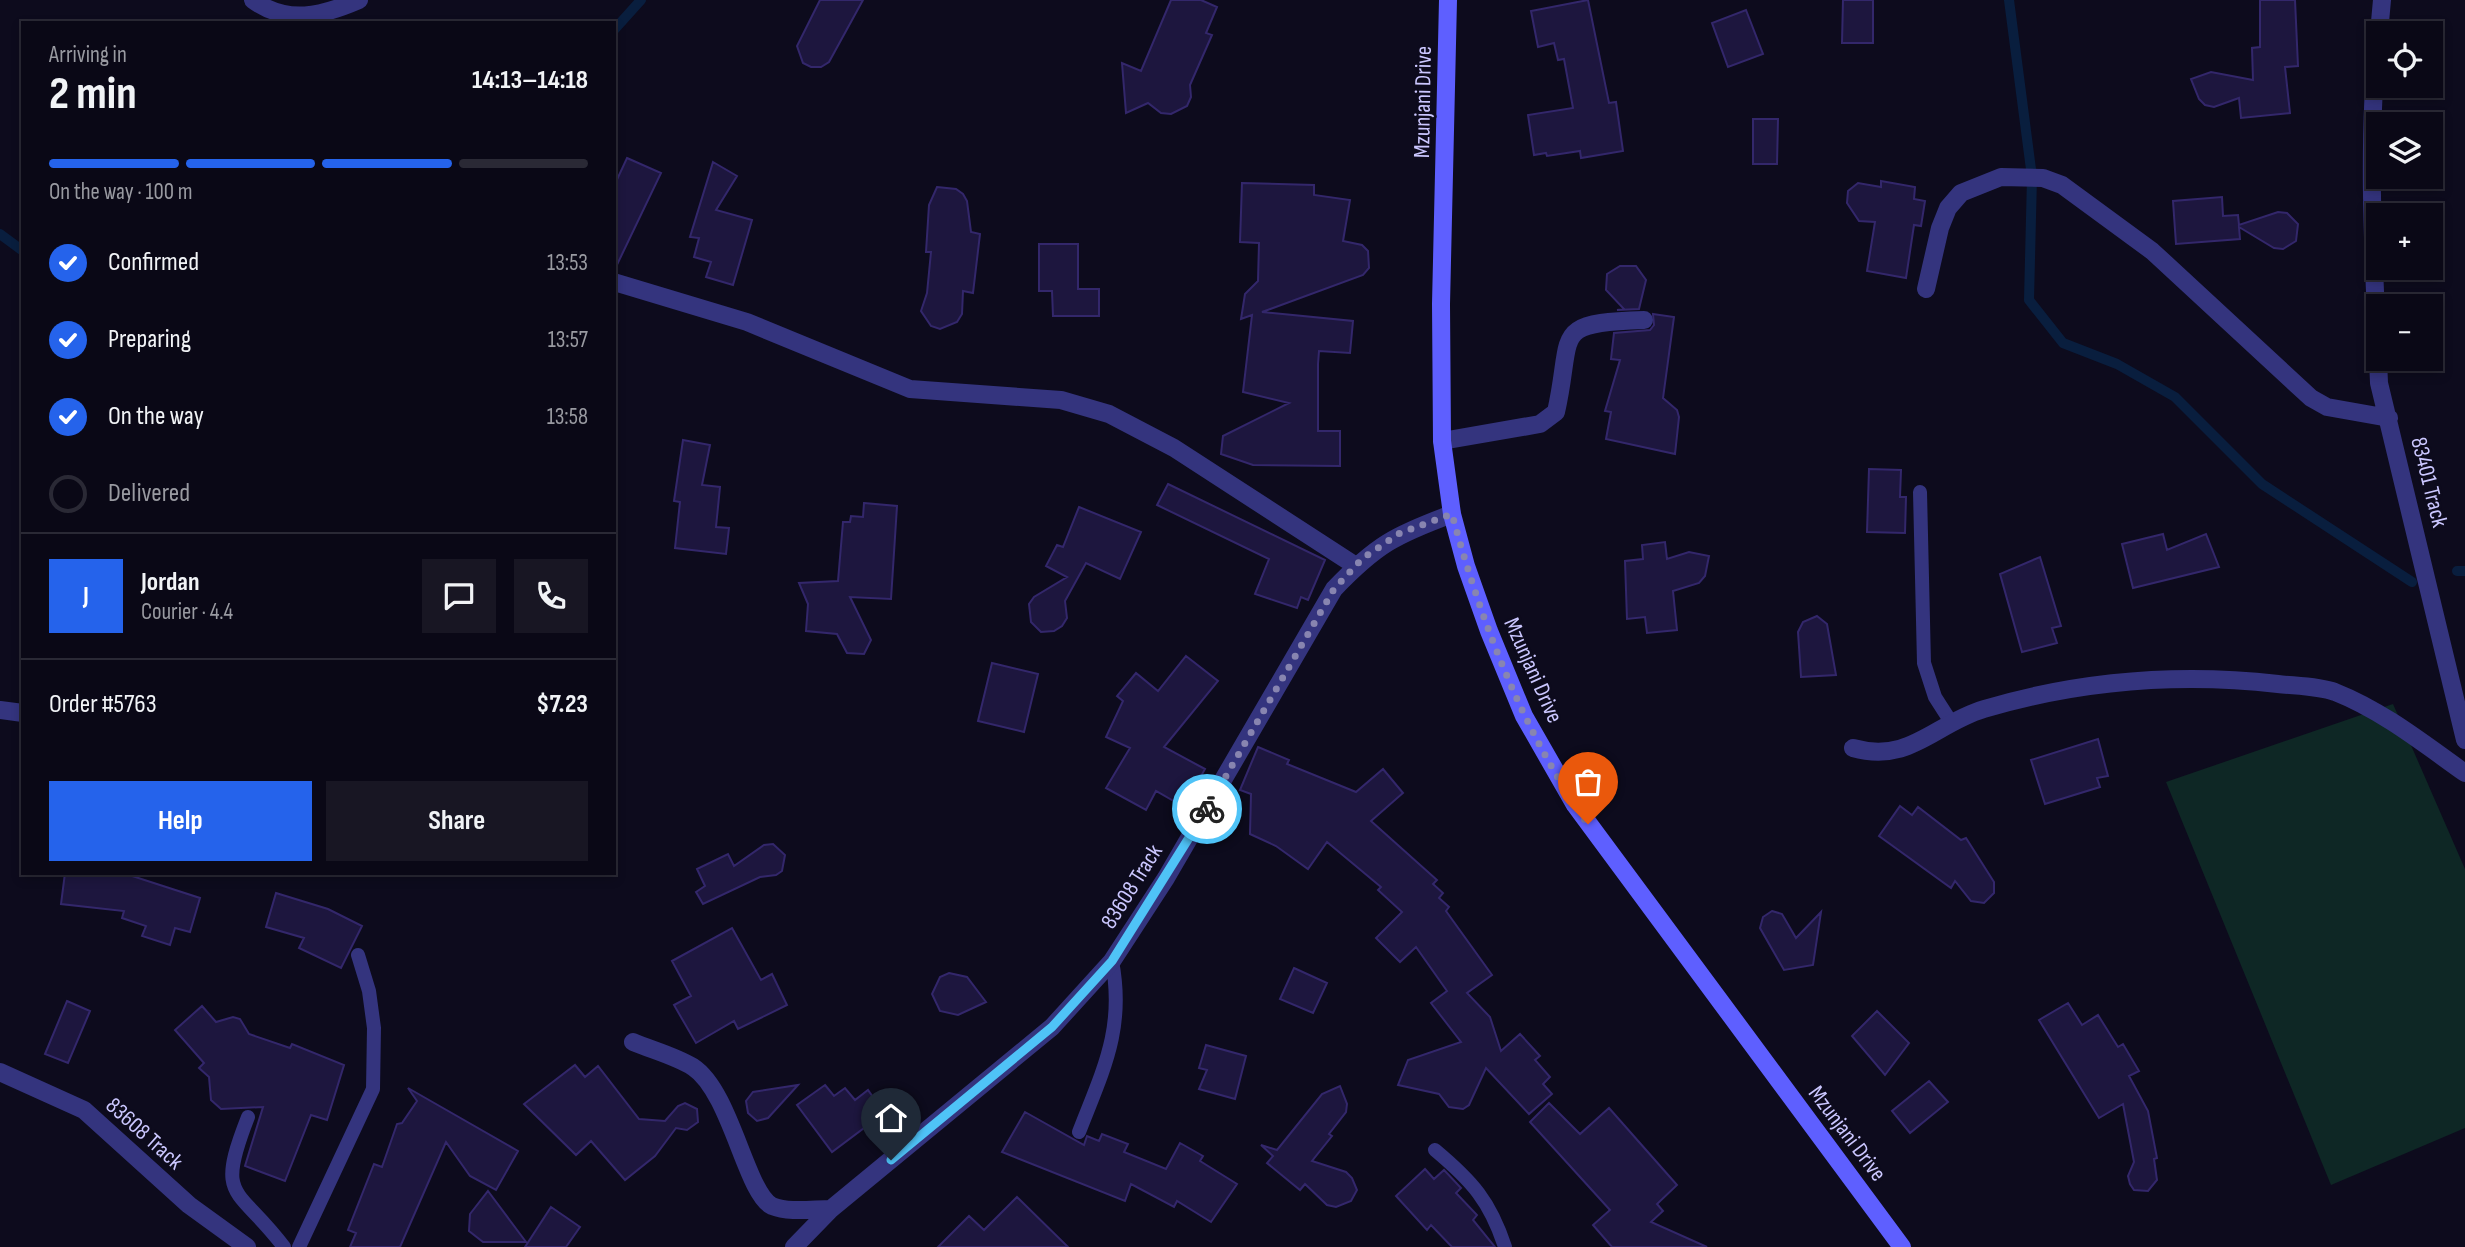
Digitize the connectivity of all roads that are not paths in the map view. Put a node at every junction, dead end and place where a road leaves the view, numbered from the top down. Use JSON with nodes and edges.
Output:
{"nodes":[{"id":1,"x":253,"y":0,"type":"edge"},
{"id":2,"x":359,"y":0,"type":"edge"},
{"id":3,"x":1448,"y":0,"type":"edge"},
{"id":4,"x":2382,"y":0,"type":"edge"},
{"id":5,"x":2380,"y":21,"type":"edge"},
{"id":6,"x":2373,"y":98,"type":"edge"},
{"id":7,"x":616,"y":283,"type":"edge"},
{"id":8,"x":1926,"y":289,"type":"dead end"},
{"id":9,"x":2375,"y":294,"type":"edge"},
{"id":10,"x":1644,"y":320,"type":"dead end"},
{"id":11,"x":2379,"y":371,"type":"edge"},
{"id":12,"x":2389,"y":418,"type":"junction"},
{"id":13,"x":1442,"y":441,"type":"junction"},
{"id":14,"x":1920,"y":492,"type":"dead end"},
{"id":15,"x":1452,"y":514,"type":"junction"},
{"id":16,"x":1356,"y":566,"type":"junction"},
{"id":17,"x":0,"y":710,"type":"edge"},
{"id":18,"x":21,"y":713,"type":"edge"},
{"id":19,"x":1951,"y":722,"type":"junction"},
{"id":20,"x":2465,"y":740,"type":"edge"},
{"id":21,"x":1853,"y":748,"type":"dead end"},
{"id":22,"x":2465,"y":773,"type":"edge"},
{"id":23,"x":358,"y":955,"type":"dead end"},
{"id":24,"x":1112,"y":961,"type":"junction"},
{"id":25,"x":633,"y":1042,"type":"dead end"},
{"id":26,"x":0,"y":1072,"type":"edge"},
{"id":27,"x":248,"y":1117,"type":"dead end"},
{"id":28,"x":1079,"y":1132,"type":"dead end"},
{"id":29,"x":1435,"y":1150,"type":"dead end"},
{"id":30,"x":831,"y":1209,"type":"junction"},
{"id":31,"x":247,"y":1247,"type":"edge"},
{"id":32,"x":284,"y":1247,"type":"edge"},
{"id":33,"x":299,"y":1247,"type":"edge"},
{"id":34,"x":794,"y":1247,"type":"edge"},
{"id":35,"x":1505,"y":1247,"type":"edge"},
{"id":36,"x":1902,"y":1247,"type":"edge"}],
"edges":[{"from":1,"to":2,"type":"street"},
{"from":3,"to":13,"type":"main road","name":"Mzunjani Drive"},
{"from":4,"to":5,"type":"street","name":"83401 Track"},
{"from":6,"to":9,"type":"street","name":"83401 Track"},
{"from":7,"to":16,"type":"street"},
{"from":8,"to":12,"type":"street"},
{"from":10,"to":13,"type":"street"},
{"from":11,"to":12,"type":"street","name":"83401 Track"},
{"from":12,"to":20,"type":"street","name":"83401 Track"},
{"from":13,"to":15,"type":"main road","name":"Mzunjani Drive"},
{"from":14,"to":19,"type":"lane"},
{"from":15,"to":16,"type":"street","name":"83608 Track"},
{"from":15,"to":36,"type":"main road","name":"Mzunjani Drive"},
{"from":16,"to":24,"type":"street","name":"83608 Track"},
{"from":17,"to":18,"type":"street"},
{"from":19,"to":21,"type":"street"},
{"from":19,"to":22,"type":"street"},
{"from":23,"to":33,"type":"lane"},
{"from":24,"to":28,"type":"lane"},
{"from":24,"to":30,"type":"street","name":"83608 Track"},
{"from":25,"to":30,"type":"street"},
{"from":26,"to":31,"type":"street","name":"83608 Track"},
{"from":27,"to":32,"type":"lane"},
{"from":29,"to":35,"type":"lane"},
{"from":30,"to":34,"type":"street","name":"83608 Track"}]}
